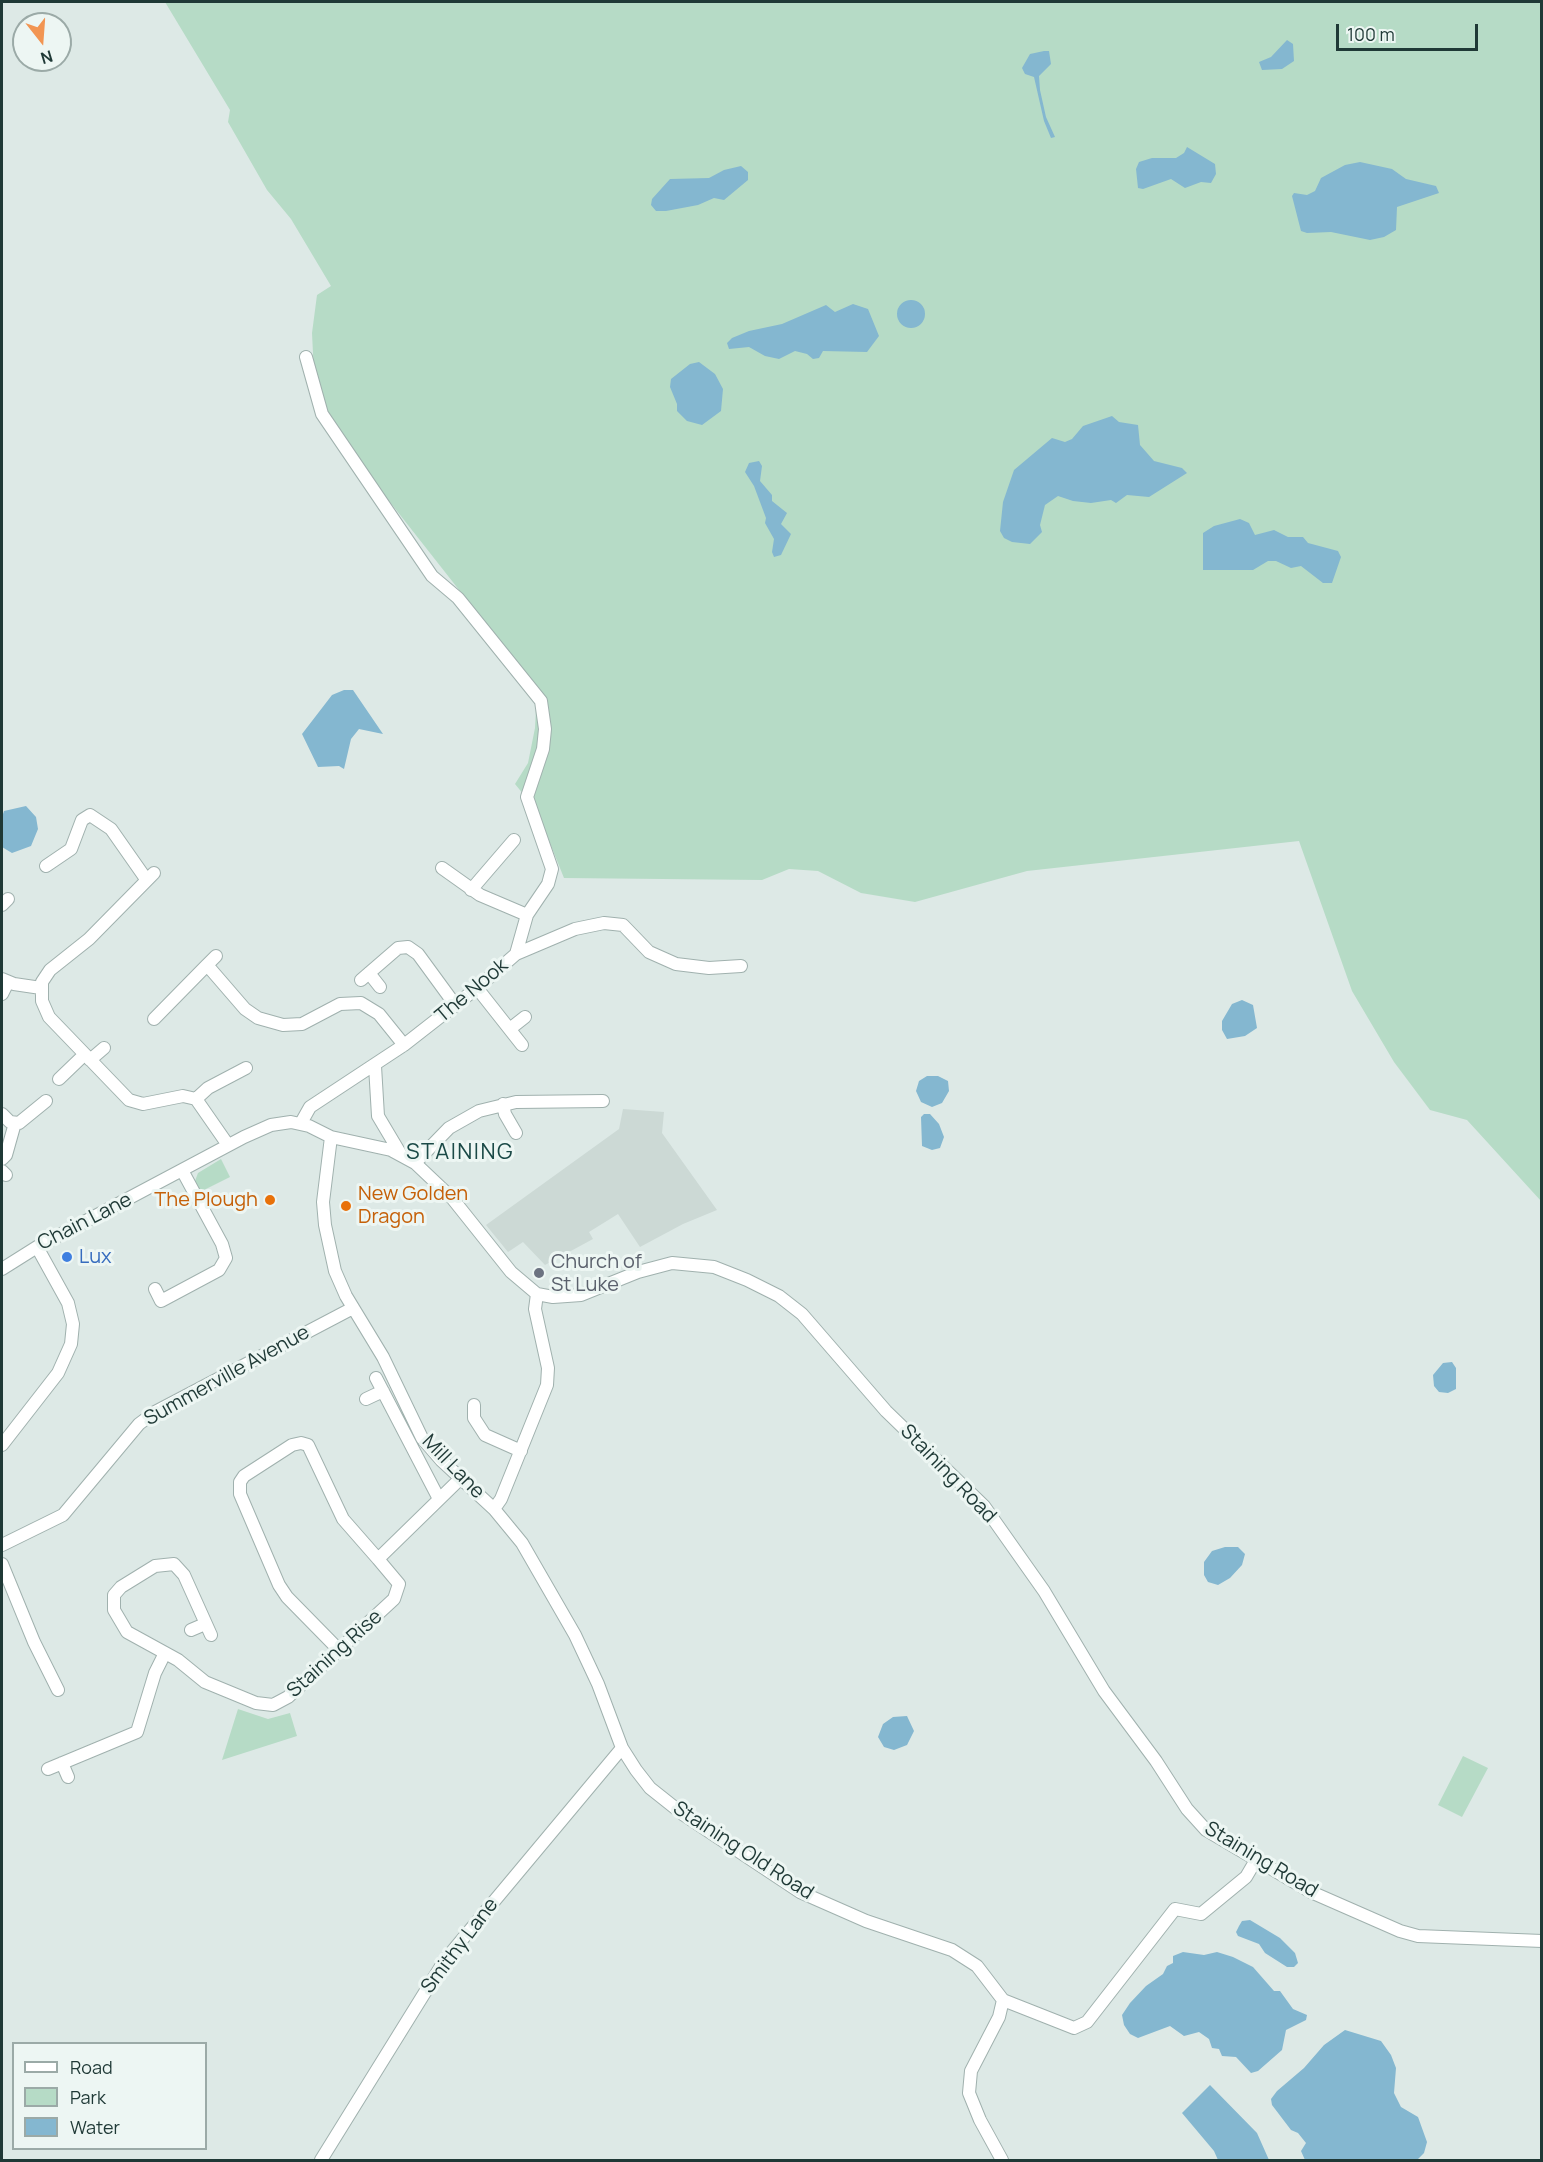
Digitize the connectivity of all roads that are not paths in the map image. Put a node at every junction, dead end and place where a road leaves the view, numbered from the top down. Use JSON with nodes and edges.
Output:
{"nodes":[{"id":1,"x":306,"y":357,"type":"dead end"},
{"id":2,"x":514,"y":840,"type":"dead end"},
{"id":3,"x":46,"y":866,"type":"dead end"},
{"id":4,"x":442,"y":868,"type":"dead end"},
{"id":5,"x":471,"y":890,"type":"junction"},
{"id":6,"x":527,"y":915,"type":"junction"},
{"id":7,"x":516,"y":954,"type":"junction"},
{"id":8,"x":741,"y":966,"type":"dead end"},
{"id":9,"x":4,"y":985,"type":"edge"},
{"id":10,"x":380,"y":987,"type":"dead end"},
{"id":11,"x":41,"y":988,"type":"junction"},
{"id":12,"x":477,"y":988,"type":"junction"},
{"id":13,"x":456,"y":1006,"type":"junction"},
{"id":14,"x":525,"y":1017,"type":"dead end"},
{"id":15,"x":154,"y":1019,"type":"dead end"},
{"id":16,"x":511,"y":1028,"type":"junction"},
{"id":17,"x":522,"y":1044,"type":"dead end"},
{"id":18,"x":404,"y":1045,"type":"junction"},
{"id":19,"x":104,"y":1048,"type":"dead end"},
{"id":20,"x":87,"y":1058,"type":"junction"},
{"id":21,"x":375,"y":1066,"type":"junction"},
{"id":22,"x":246,"y":1068,"type":"dead end"},
{"id":23,"x":59,"y":1079,"type":"dead end"},
{"id":24,"x":196,"y":1099,"type":"junction"},
{"id":25,"x":46,"y":1101,"type":"dead end"},
{"id":26,"x":603,"y":1101,"type":"dead end"},
{"id":27,"x":503,"y":1104,"type":"junction"},
{"id":28,"x":2,"y":1114,"type":"edge"},
{"id":29,"x":15,"y":1123,"type":"junction"},
{"id":30,"x":301,"y":1123,"type":"junction"},
{"id":31,"x":516,"y":1133,"type":"dead end"},
{"id":32,"x":331,"y":1137,"type":"junction"},
{"id":33,"x":228,"y":1146,"type":"junction"},
{"id":34,"x":400,"y":1154,"type":"junction"},
{"id":35,"x":2,"y":1159,"type":"edge"},
{"id":36,"x":415,"y":1163,"type":"junction"},
{"id":37,"x":183,"y":1172,"type":"junction"},
{"id":38,"x":37,"y":1247,"type":"junction"},
{"id":39,"x":2,"y":1269,"type":"edge"},
{"id":40,"x":155,"y":1289,"type":"dead end"},
{"id":41,"x":537,"y":1294,"type":"junction"},
{"id":42,"x":353,"y":1308,"type":"junction"},
{"id":43,"x":376,"y":1378,"type":"dead end"},
{"id":44,"x":383,"y":1391,"type":"junction"},
{"id":45,"x":366,"y":1399,"type":"dead end"},
{"id":46,"x":474,"y":1405,"type":"dead end"},
{"id":47,"x":2,"y":1445,"type":"edge"},
{"id":48,"x":521,"y":1452,"type":"junction"},
{"id":49,"x":460,"y":1478,"type":"junction"},
{"id":50,"x":439,"y":1499,"type":"junction"},
{"id":51,"x":494,"y":1509,"type":"junction"},
{"id":52,"x":2,"y":1545,"type":"edge"},
{"id":53,"x":378,"y":1559,"type":"junction"},
{"id":54,"x":2,"y":1564,"type":"edge"},
{"id":55,"x":191,"y":1630,"type":"dead end"},
{"id":56,"x":339,"y":1650,"type":"junction"},
{"id":57,"x":165,"y":1653,"type":"junction"},
{"id":58,"x":58,"y":1690,"type":"dead end"},
{"id":59,"x":622,"y":1748,"type":"junction"},
{"id":60,"x":62,"y":1763,"type":"junction"},
{"id":61,"x":48,"y":1769,"type":"dead end"},
{"id":62,"x":68,"y":1777,"type":"dead end"},
{"id":63,"x":1256,"y":1860,"type":"junction"},
{"id":64,"x":1542,"y":1941,"type":"edge"},
{"id":65,"x":1003,"y":2000,"type":"junction"},
{"id":66,"x":321,"y":2160,"type":"edge"},
{"id":67,"x":1002,"y":2160,"type":"edge"}],
"edges":[{"from":1,"to":6,"type":"street","name":"The Nook"},
{"from":2,"to":5,"type":"street"},
{"from":3,"to":11,"type":"street"},
{"from":4,"to":5,"type":"street"},
{"from":5,"to":6,"type":"street"},
{"from":6,"to":7,"type":"street","name":"The Nook"},
{"from":7,"to":8,"type":"street"},
{"from":7,"to":12,"type":"street","name":"The Nook"},
{"from":9,"to":11,"type":"street"},
{"from":10,"to":13,"type":"street"},
{"from":11,"to":20,"type":"street"},
{"from":12,"to":13,"type":"street","name":"The Nook"},
{"from":12,"to":16,"type":"street"},
{"from":13,"to":18,"type":"street","name":"The Nook"},
{"from":14,"to":16,"type":"street"},
{"from":15,"to":18,"type":"street"},
{"from":16,"to":17,"type":"street"},
{"from":18,"to":21,"type":"street","name":"The Nook"},
{"from":19,"to":20,"type":"street"},
{"from":20,"to":23,"type":"street"},
{"from":20,"to":24,"type":"street"},
{"from":21,"to":30,"type":"street","name":"The Nook"},
{"from":21,"to":34,"type":"street"},
{"from":22,"to":24,"type":"street"},
{"from":24,"to":33,"type":"street"},
{"from":25,"to":29,"type":"street"},
{"from":26,"to":27,"type":"street"},
{"from":27,"to":31,"type":"street"},
{"from":27,"to":36,"type":"street"},
{"from":28,"to":29,"type":"street"},
{"from":29,"to":35,"type":"street"},
{"from":30,"to":32,"type":"street"},
{"from":30,"to":33,"type":"street","name":"Chain Lane"},
{"from":32,"to":34,"type":"street"},
{"from":32,"to":42,"type":"street","name":"Mill Lane"},
{"from":33,"to":37,"type":"street","name":"Chain Lane"},
{"from":34,"to":36,"type":"street"},
{"from":36,"to":41,"type":"street"},
{"from":37,"to":38,"type":"street","name":"Chain Lane"},
{"from":37,"to":40,"type":"street"},
{"from":38,"to":39,"type":"street","name":"Chain Lane"},
{"from":38,"to":47,"type":"street"},
{"from":41,"to":48,"type":"street"},
{"from":41,"to":63,"type":"street","name":"Staining Road"},
{"from":42,"to":49,"type":"street","name":"Mill Lane"},
{"from":42,"to":52,"type":"street","name":"Summerville Avenue"},
{"from":43,"to":44,"type":"street"},
{"from":44,"to":45,"type":"street"},
{"from":44,"to":50,"type":"street"},
{"from":46,"to":48,"type":"street"},
{"from":48,"to":51,"type":"street"},
{"from":49,"to":50,"type":"street"},
{"from":49,"to":51,"type":"street","name":"Mill Lane"},
{"from":50,"to":53,"type":"street"},
{"from":51,"to":59,"type":"street","name":"Mill Lane"},
{"from":53,"to":56,"type":"street","name":"Staining Rise"},
{"from":53,"to":56,"type":"street"},
{"from":54,"to":58,"type":"street"},
{"from":55,"to":57,"type":"street","name":"Staining Rise"},
{"from":56,"to":57,"type":"street","name":"Staining Rise"},
{"from":57,"to":60,"type":"street"},
{"from":59,"to":65,"type":"street","name":"Staining Old Road"},
{"from":59,"to":66,"type":"street","name":"Smithy Lane"},
{"from":60,"to":61,"type":"street"},
{"from":60,"to":62,"type":"street"},
{"from":63,"to":64,"type":"street","name":"Staining Road"},
{"from":63,"to":65,"type":"street"},
{"from":65,"to":67,"type":"street"}]}
